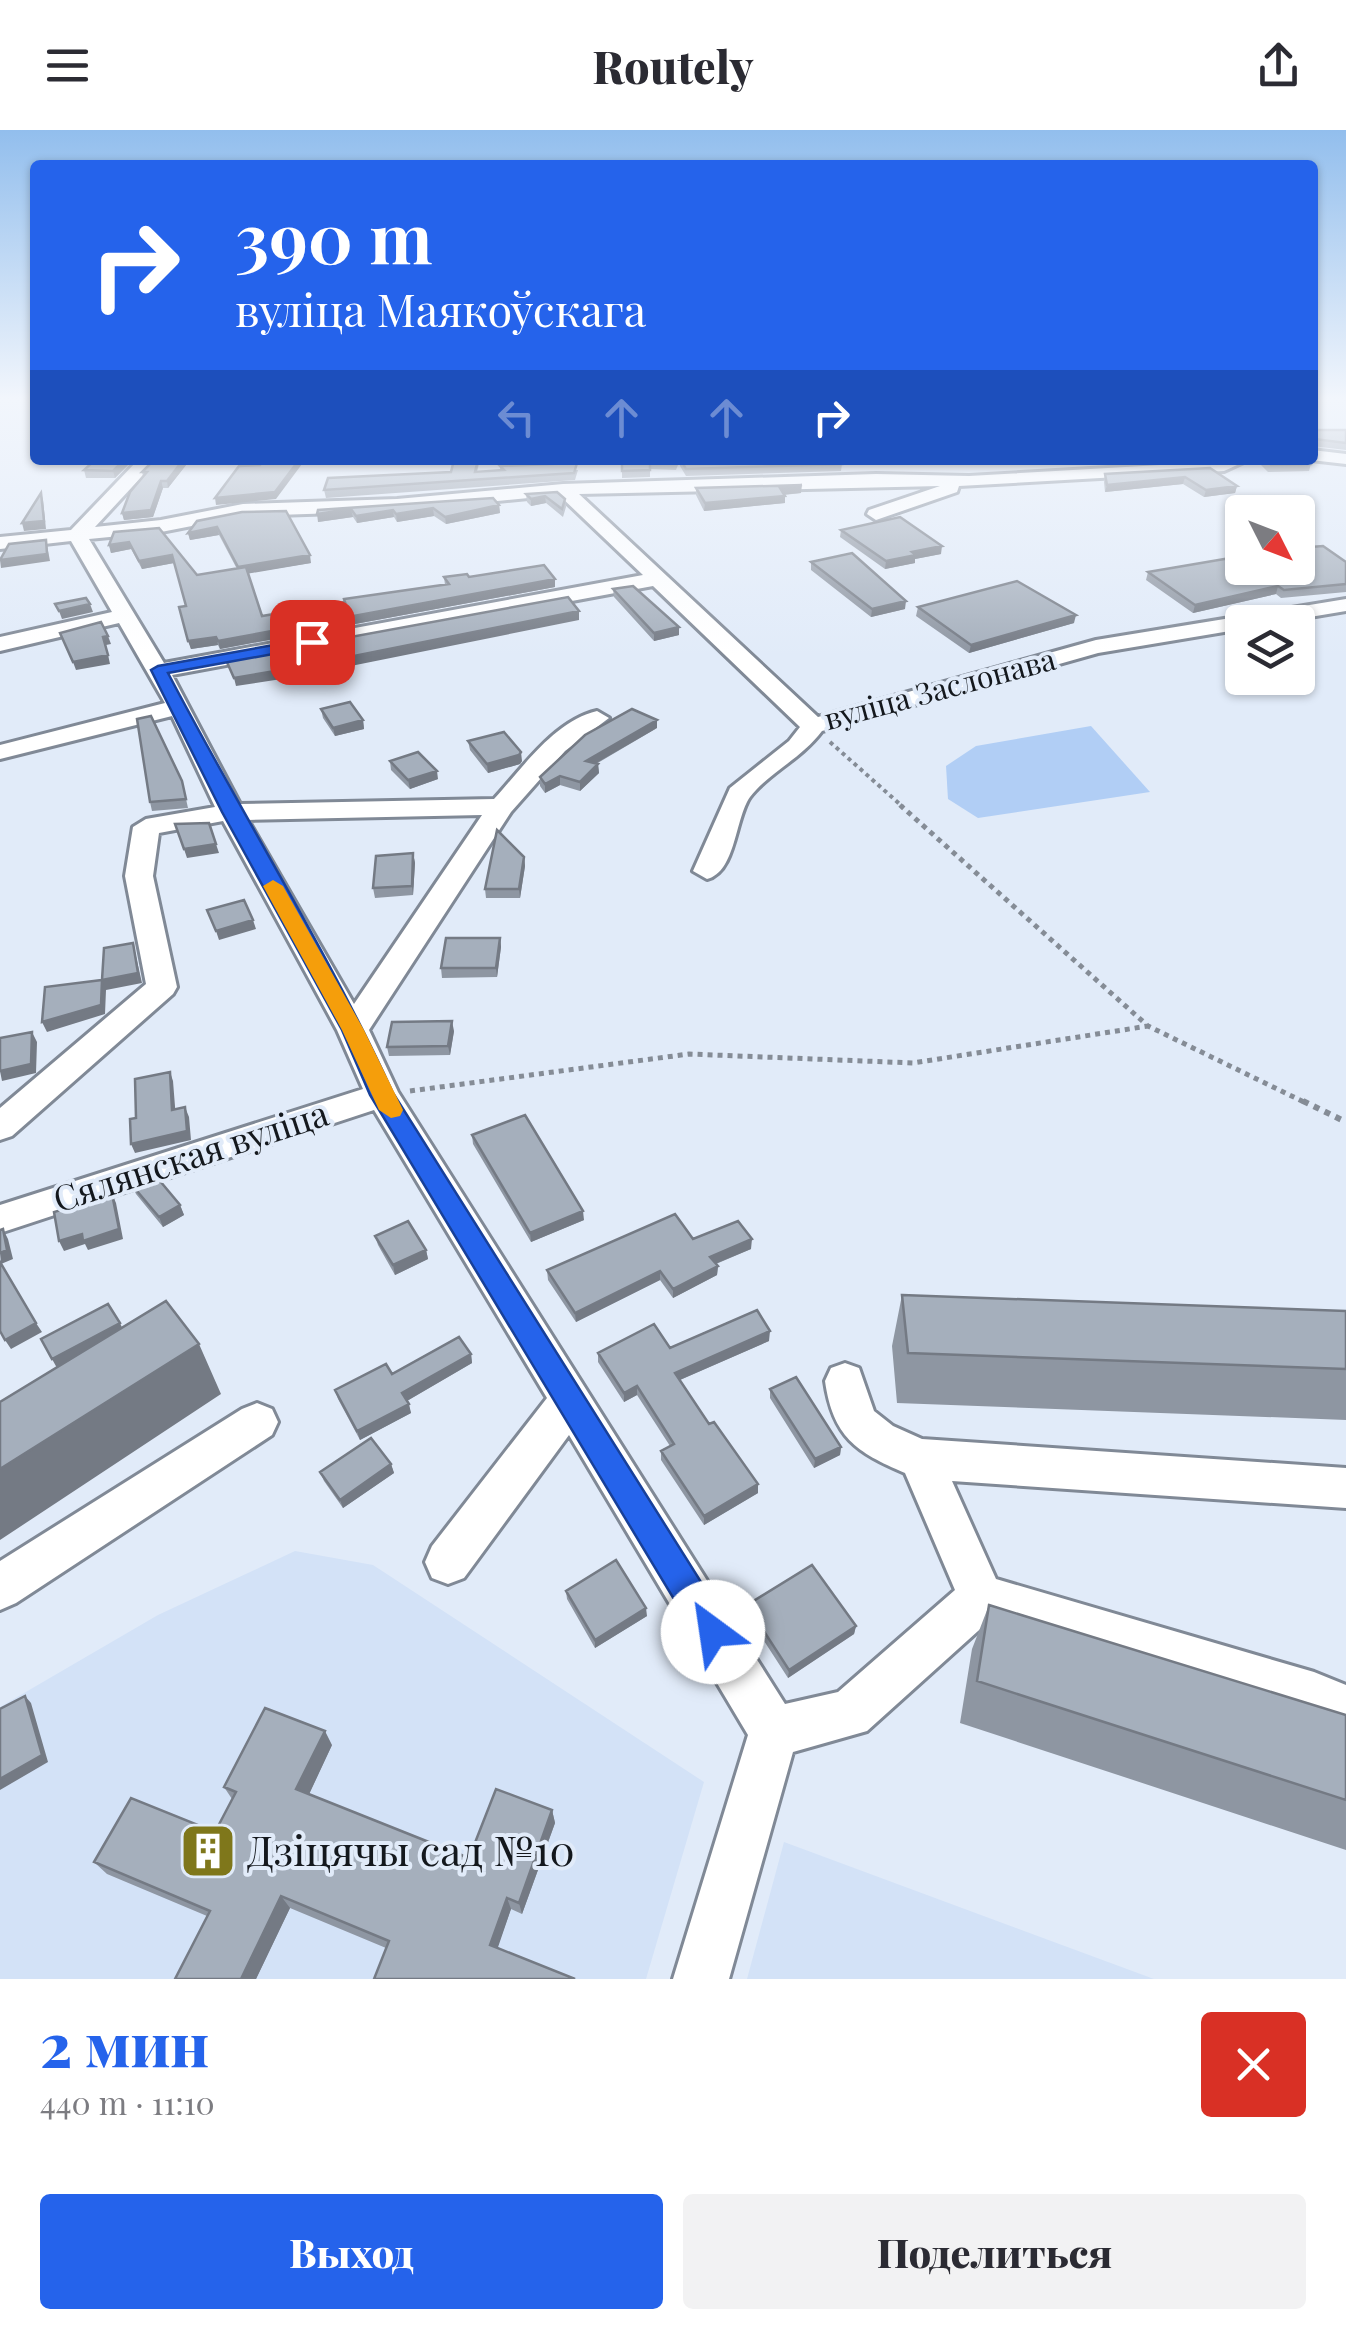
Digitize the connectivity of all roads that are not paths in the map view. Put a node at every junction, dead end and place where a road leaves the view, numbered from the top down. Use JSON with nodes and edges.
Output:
{"nodes":[{"id":1,"x":125,"y":484,"type":"edge"},
{"id":2,"x":697,"y":484,"type":"edge"},
{"id":3,"x":960,"y":484,"type":"edge"},
{"id":4,"x":563,"y":489,"type":"junction"},
{"id":5,"x":876,"y":514,"type":"dead end"},
{"id":6,"x":77,"y":535,"type":"junction"},
{"id":7,"x":0,"y":542,"type":"edge"},
{"id":8,"x":656,"y":579,"type":"junction"},
{"id":9,"x":1346,"y":605,"type":"edge"},
{"id":10,"x":123,"y":616,"type":"junction"},
{"id":11,"x":0,"y":644,"type":"edge"},
{"id":12,"x":158,"y":670,"type":"junction"},
{"id":13,"x":179,"y":707,"type":"junction"},
{"id":14,"x":598,"y":718,"type":"dead end"},
{"id":15,"x":813,"y":726,"type":"junction"},
{"id":16,"x":0,"y":752,"type":"edge"},
{"id":17,"x":500,"y":807,"type":"junction"},
{"id":18,"x":231,"y":812,"type":"junction"},
{"id":19,"x":707,"y":871,"type":"dead end"},
{"id":20,"x":353,"y":1030,"type":"junction"},
{"id":21,"x":382,"y":1095,"type":"junction"},
{"id":22,"x":0,"y":1127,"type":"edge"},
{"id":23,"x":0,"y":1220,"type":"edge"},
{"id":24,"x":845,"y":1381,"type":"dead end"},
{"id":25,"x":570,"y":1400,"type":"junction"},
{"id":26,"x":257,"y":1422,"type":"dead end"},
{"id":27,"x":921,"y":1459,"type":"junction"},
{"id":28,"x":1346,"y":1488,"type":"edge"},
{"id":29,"x":448,"y":1562,"type":"dead end"},
{"id":30,"x":0,"y":1587,"type":"edge"},
{"id":31,"x":981,"y":1597,"type":"junction"},
{"id":32,"x":1346,"y":1710,"type":"edge"},
{"id":33,"x":774,"y":1731,"type":"junction"},
{"id":34,"x":701,"y":1979,"type":"edge"}],
"edges":[{"from":1,"to":6,"type":"street"},
{"from":2,"to":4,"type":"street"},
{"from":3,"to":5,"type":"street"},
{"from":4,"to":6,"type":"street"},
{"from":4,"to":8,"type":"street","name":"вуліца Заслонава"},
{"from":6,"to":7,"type":"street"},
{"from":6,"to":10,"type":"street"},
{"from":8,"to":12,"type":"street"},
{"from":8,"to":15,"type":"street","name":"вуліца Заслонава"},
{"from":9,"to":15,"type":"street","name":"вуліца Заслонава"},
{"from":10,"to":11,"type":"street"},
{"from":10,"to":12,"type":"street"},
{"from":12,"to":13,"type":"street"},
{"from":13,"to":16,"type":"street"},
{"from":13,"to":18,"type":"street"},
{"from":14,"to":17,"type":"street"},
{"from":15,"to":19,"type":"street"},
{"from":17,"to":18,"type":"street"},
{"from":17,"to":20,"type":"street"},
{"from":18,"to":20,"type":"street"},
{"from":18,"to":22,"type":"street"},
{"from":20,"to":21,"type":"street"},
{"from":21,"to":23,"type":"street","name":"Сялянская вуліца"},
{"from":21,"to":25,"type":"street"},
{"from":24,"to":27,"type":"street"},
{"from":25,"to":29,"type":"street"},
{"from":25,"to":33,"type":"street"},
{"from":26,"to":30,"type":"street"},
{"from":27,"to":28,"type":"street"},
{"from":27,"to":31,"type":"street"},
{"from":31,"to":32,"type":"street"},
{"from":31,"to":33,"type":"street"},
{"from":33,"to":34,"type":"street"}]}
